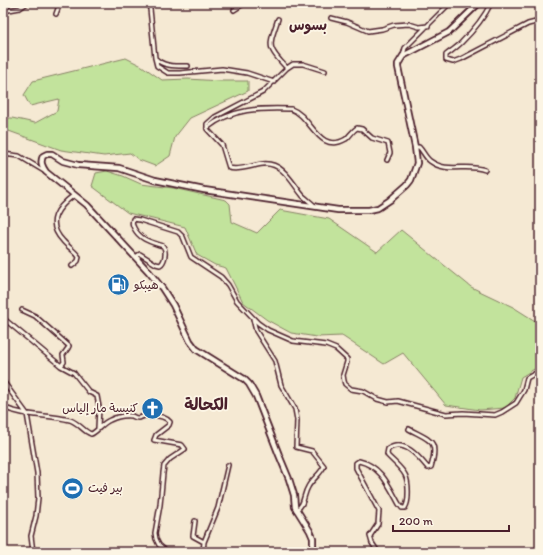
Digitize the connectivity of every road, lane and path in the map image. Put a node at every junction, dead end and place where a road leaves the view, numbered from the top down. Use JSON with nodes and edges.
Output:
{"nodes":[{"id":1,"x":27,"y":3,"type":"edge"},
{"id":2,"x":60,"y":3,"type":"edge"},
{"id":3,"x":152,"y":3,"type":"edge"},
{"id":4,"x":245,"y":3,"type":"edge"},
{"id":5,"x":450,"y":3,"type":"edge"},
{"id":6,"x":479,"y":3,"type":"edge"},
{"id":7,"x":491,"y":3,"type":"edge"},
{"id":8,"x":234,"y":10,"type":"dead end"},
{"id":9,"x":3,"y":11,"type":"edge"},
{"id":10,"x":56,"y":14,"type":"dead end"},
{"id":11,"x":331,"y":18,"type":"dead end"},
{"id":12,"x":278,"y":19,"type":"dead end"},
{"id":13,"x":540,"y":20,"type":"edge"},
{"id":14,"x":428,"y":26,"type":"junction"},
{"id":15,"x":403,"y":56,"type":"junction"},
{"id":16,"x":155,"y":58,"type":"junction"},
{"id":17,"x":188,"y":66,"type":"dead end"},
{"id":18,"x":287,"y":68,"type":"junction"},
{"id":19,"x":325,"y":71,"type":"dead end"},
{"id":20,"x":274,"y":82,"type":"junction"},
{"id":21,"x":207,"y":128,"type":"junction"},
{"id":22,"x":415,"y":147,"type":"junction"},
{"id":23,"x":3,"y":154,"type":"edge"},
{"id":24,"x":387,"y":160,"type":"dead end"},
{"id":25,"x":485,"y":170,"type":"dead end"},
{"id":26,"x":46,"y":172,"type":"junction"},
{"id":27,"x":74,"y":194,"type":"junction"},
{"id":28,"x":315,"y":206,"type":"junction"},
{"id":29,"x":140,"y":262,"type":"junction"},
{"id":30,"x":72,"y":266,"type":"dead end"},
{"id":31,"x":22,"y":310,"type":"dead end"},
{"id":32,"x":3,"y":318,"type":"edge"},
{"id":33,"x":253,"y":318,"type":"junction"},
{"id":34,"x":62,"y":366,"type":"junction"},
{"id":35,"x":540,"y":374,"type":"edge"},
{"id":36,"x":3,"y":381,"type":"edge"},
{"id":37,"x":3,"y":407,"type":"edge"},
{"id":38,"x":26,"y":414,"type":"junction"},
{"id":39,"x":98,"y":428,"type":"junction"},
{"id":40,"x":409,"y":429,"type":"dead end"},
{"id":41,"x":228,"y":465,"type":"dead end"},
{"id":42,"x":296,"y":510,"type":"junction"},
{"id":43,"x":195,"y":521,"type":"dead end"},
{"id":44,"x":204,"y":542,"type":"junction"},
{"id":45,"x":33,"y":552,"type":"edge"},
{"id":46,"x":167,"y":552,"type":"edge"},
{"id":47,"x":203,"y":552,"type":"edge"},
{"id":48,"x":313,"y":552,"type":"edge"},
{"id":49,"x":378,"y":552,"type":"edge"}],
"edges":[{"from":1,"to":9,"type":"street"},
{"from":2,"to":10,"type":"street"},
{"from":3,"to":16,"type":"street"},
{"from":4,"to":8,"type":"street"},
{"from":5,"to":14,"type":"street"},
{"from":6,"to":15,"type":"main road"},
{"from":7,"to":13,"type":"street"},
{"from":11,"to":14,"type":"street"},
{"from":12,"to":18,"type":"street"},
{"from":14,"to":15,"type":"street"},
{"from":15,"to":22,"type":"main road"},
{"from":16,"to":17,"type":"street"},
{"from":16,"to":20,"type":"street"},
{"from":18,"to":19,"type":"street"},
{"from":18,"to":20,"type":"street"},
{"from":20,"to":21,"type":"street"},
{"from":21,"to":24,"type":"street"},
{"from":21,"to":28,"type":"street"},
{"from":22,"to":25,"type":"street"},
{"from":22,"to":28,"type":"main road"},
{"from":23,"to":26,"type":"street"},
{"from":26,"to":27,"type":"main road"},
{"from":26,"to":28,"type":"main road"},
{"from":27,"to":29,"type":"main road"},
{"from":27,"to":30,"type":"street"},
{"from":29,"to":33,"type":"street"},
{"from":29,"to":42,"type":"main road"},
{"from":31,"to":34,"type":"street"},
{"from":32,"to":34,"type":"street"},
{"from":33,"to":35,"type":"street"},
{"from":33,"to":42,"type":"street"},
{"from":34,"to":39,"type":"street"},
{"from":36,"to":38,"type":"street"},
{"from":37,"to":38,"type":"street"},
{"from":38,"to":39,"type":"street"},
{"from":38,"to":45,"type":"street"},
{"from":39,"to":46,"type":"street"},
{"from":40,"to":49,"type":"street"},
{"from":41,"to":44,"type":"street"},
{"from":42,"to":48,"type":"main road"},
{"from":43,"to":44,"type":"street"},
{"from":44,"to":47,"type":"street"}]}
